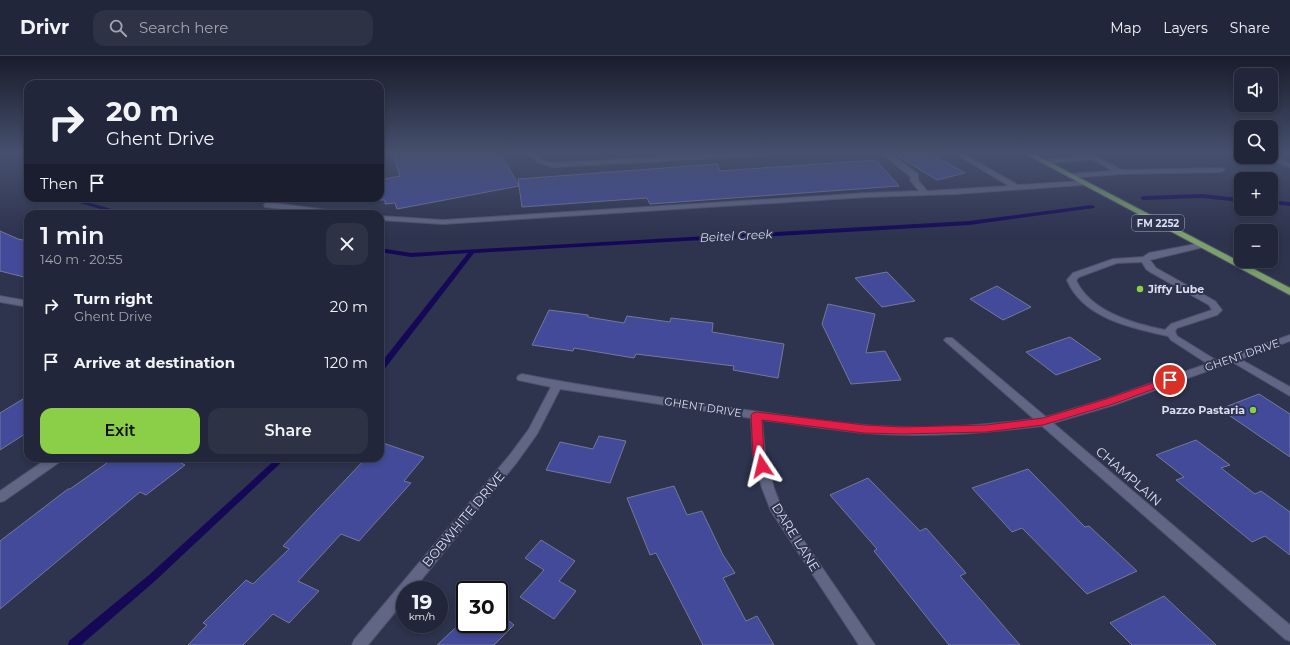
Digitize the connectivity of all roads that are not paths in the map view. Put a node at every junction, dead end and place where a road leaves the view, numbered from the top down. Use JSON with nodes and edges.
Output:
{"nodes":[{"id":1,"x":914,"y":180,"type":"edge"},
{"id":2,"x":1005,"y":180,"type":"edge"},
{"id":3,"x":1078,"y":180,"type":"edge"},
{"id":4,"x":1082,"y":183,"type":"junction"},
{"id":5,"x":1016,"y":187,"type":"junction"},
{"id":6,"x":925,"y":192,"type":"junction"},
{"id":7,"x":270,"y":202,"type":"edge"},
{"id":8,"x":310,"y":210,"type":"edge"},
{"id":9,"x":384,"y":218,"type":"edge"},
{"id":10,"x":1201,"y":245,"type":"junction"},
{"id":11,"x":1145,"y":259,"type":"junction"},
{"id":12,"x":1290,"y":292,"type":"edge"},
{"id":13,"x":0,"y":300,"type":"edge"},
{"id":14,"x":24,"y":303,"type":"edge"},
{"id":15,"x":1171,"y":334,"type":"junction"},
{"id":16,"x":1290,"y":338,"type":"edge"},
{"id":17,"x":949,"y":340,"type":"dead end"},
{"id":18,"x":1233,"y":358,"type":"junction"},
{"id":19,"x":1215,"y":364,"type":"junction"},
{"id":20,"x":522,"y":378,"type":"dead end"},
{"id":21,"x":557,"y":385,"type":"junction"},
{"id":22,"x":1290,"y":392,"type":"edge"},
{"id":23,"x":756,"y":415,"type":"junction"},
{"id":24,"x":1043,"y":422,"type":"junction"},
{"id":25,"x":51,"y":462,"type":"edge"},
{"id":26,"x":0,"y":497,"type":"edge"},
{"id":27,"x":1290,"y":634,"type":"edge"},
{"id":28,"x":359,"y":645,"type":"edge"},
{"id":29,"x":868,"y":645,"type":"edge"}],
"edges":[{"from":1,"to":6,"type":"street"},
{"from":2,"to":5,"type":"street"},
{"from":3,"to":4,"type":"main road","number":"FM 2252"},
{"from":4,"to":5,"type":"street"},
{"from":4,"to":10,"type":"main road","number":"FM 2252"},
{"from":5,"to":6,"type":"street"},
{"from":6,"to":9,"type":"street"},
{"from":7,"to":8,"type":"street"},
{"from":10,"to":11,"type":"street"},
{"from":10,"to":12,"type":"main road","number":"FM 2252"},
{"from":11,"to":15,"type":"street"},
{"from":11,"to":15,"type":"street"},
{"from":13,"to":14,"type":"street"},
{"from":15,"to":19,"type":"street"},
{"from":16,"to":18,"type":"street","name":"GHENT DRIVE"},
{"from":17,"to":24,"type":"street","name":"CHAMPLAIN"},
{"from":18,"to":19,"type":"street","name":"GHENT DRIVE"},
{"from":18,"to":22,"type":"street"},
{"from":19,"to":24,"type":"street","name":"GHENT DRIVE"},
{"from":20,"to":21,"type":"street","name":"GHENT DRIVE"},
{"from":21,"to":23,"type":"street","name":"GHENT DRIVE"},
{"from":21,"to":28,"type":"street","name":"BOBWHITE DRIVE"},
{"from":23,"to":24,"type":"street","name":"GHENT DRIVE"},
{"from":23,"to":29,"type":"street","name":"DARE LANE"},
{"from":24,"to":27,"type":"street","name":"CHAMPLAIN"},
{"from":25,"to":26,"type":"street"}]}
